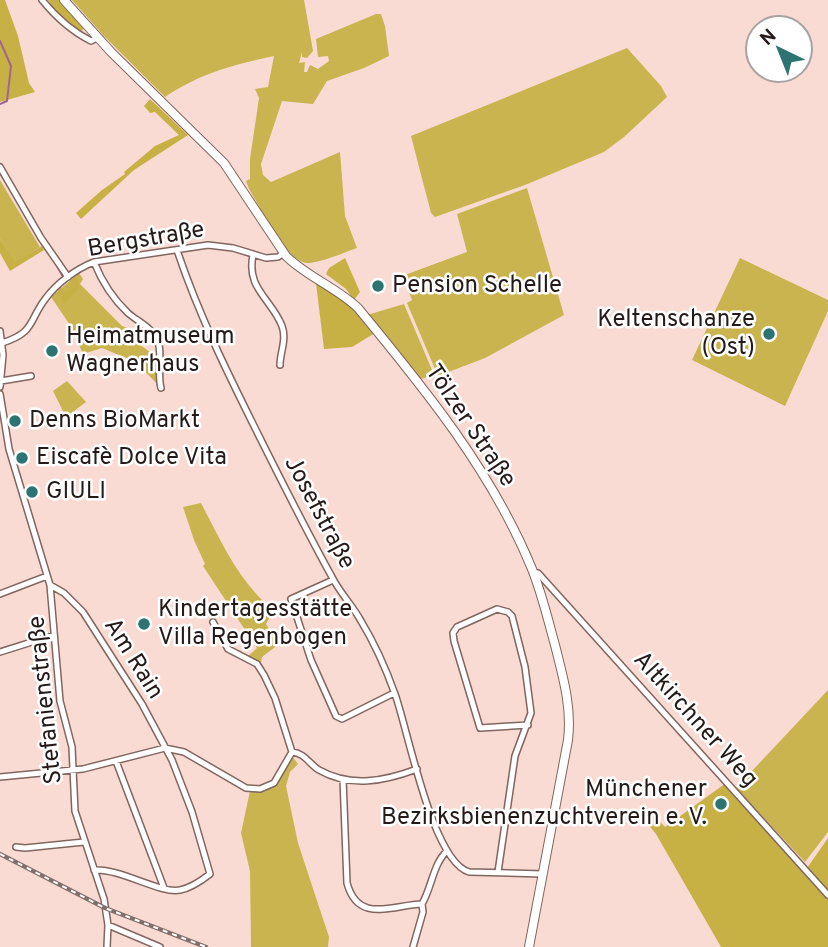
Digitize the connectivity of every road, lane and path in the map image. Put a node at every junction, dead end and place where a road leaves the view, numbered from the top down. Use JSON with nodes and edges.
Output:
{"nodes":[{"id":1,"x":42,"y":0,"type":"edge"},
{"id":2,"x":64,"y":0,"type":"edge"},
{"id":3,"x":97,"y":38,"type":"junction"},
{"id":4,"x":0,"y":167,"type":"edge"},
{"id":5,"x":177,"y":250,"type":"junction"},
{"id":6,"x":284,"y":253,"type":"junction"},
{"id":7,"x":253,"y":255,"type":"junction"},
{"id":8,"x":94,"y":262,"type":"junction"},
{"id":9,"x":68,"y":277,"type":"junction"},
{"id":10,"x":0,"y":331,"type":"edge"},
{"id":11,"x":2,"y":343,"type":"junction"},
{"id":12,"x":280,"y":365,"type":"dead end"},
{"id":13,"x":31,"y":376,"type":"dead end"},
{"id":14,"x":1,"y":381,"type":"edge"},
{"id":15,"x":0,"y":387,"type":"edge"},
{"id":16,"x":161,"y":388,"type":"dead end"},
{"id":17,"x":0,"y":394,"type":"edge"},
{"id":18,"x":9,"y":449,"type":"junction"},
{"id":19,"x":0,"y":454,"type":"edge"},
{"id":20,"x":533,"y":573,"type":"junction"},
{"id":21,"x":47,"y":576,"type":"junction"},
{"id":22,"x":333,"y":580,"type":"junction"},
{"id":23,"x":50,"y":585,"type":"junction"},
{"id":24,"x":64,"y":593,"type":"junction"},
{"id":25,"x":0,"y":594,"type":"edge"},
{"id":26,"x":53,"y":601,"type":"junction"},
{"id":27,"x":212,"y":622,"type":"dead end"},
{"id":28,"x":54,"y":635,"type":"junction"},
{"id":29,"x":0,"y":652,"type":"edge"},
{"id":30,"x":394,"y":693,"type":"junction"},
{"id":31,"x":528,"y":725,"type":"junction"},
{"id":32,"x":165,"y":748,"type":"junction"},
{"id":33,"x":184,"y":752,"type":"junction"},
{"id":34,"x":292,"y":752,"type":"junction"},
{"id":35,"x":172,"y":760,"type":"junction"},
{"id":36,"x":116,"y":761,"type":"junction"},
{"id":37,"x":417,"y":769,"type":"junction"},
{"id":38,"x":74,"y":771,"type":"junction"},
{"id":39,"x":0,"y":778,"type":"edge"},
{"id":40,"x":343,"y":779,"type":"junction"},
{"id":41,"x":84,"y":842,"type":"junction"},
{"id":42,"x":16,"y":847,"type":"dead end"},
{"id":43,"x":447,"y":851,"type":"junction"},
{"id":44,"x":93,"y":870,"type":"junction"},
{"id":45,"x":498,"y":872,"type":"junction"},
{"id":46,"x":543,"y":874,"type":"junction"},
{"id":47,"x":164,"y":888,"type":"junction"},
{"id":48,"x":828,"y":895,"type":"edge"},
{"id":49,"x":422,"y":904,"type":"junction"},
{"id":50,"x":108,"y":925,"type":"junction"},
{"id":51,"x":107,"y":947,"type":"edge"},
{"id":52,"x":160,"y":947,"type":"edge"},
{"id":53,"x":412,"y":947,"type":"edge"},
{"id":54,"x":529,"y":947,"type":"edge"}],
"edges":[{"from":1,"to":3,"type":"street","name":"Tölzer Straße"},
{"from":2,"to":3,"type":"main road","name":"Tölzer Straße"},
{"from":3,"to":6,"type":"main road","name":"Tölzer Straße"},
{"from":4,"to":9,"type":"street"},
{"from":5,"to":7,"type":"street","name":"Bergstraße"},
{"from":5,"to":8,"type":"street","name":"Bergstraße"},
{"from":5,"to":22,"type":"street","name":"Josefstraße"},
{"from":6,"to":7,"type":"street","name":"Bergstraße"},
{"from":6,"to":20,"type":"main road","name":"Tölzer Straße"},
{"from":7,"to":12,"type":"street"},
{"from":8,"to":9,"type":"street","name":"Bergstraße"},
{"from":8,"to":16,"type":"street"},
{"from":9,"to":11,"type":"street","name":"Bergstraße"},
{"from":10,"to":11,"type":"street"},
{"from":11,"to":14,"type":"street"},
{"from":13,"to":14,"type":"street"},
{"from":14,"to":15,"type":"street"},
{"from":17,"to":18,"type":"street","name":"Stefanienstraße"},
{"from":18,"to":19,"type":"street"},
{"from":18,"to":21,"type":"street","name":"Stefanienstraße"},
{"from":20,"to":46,"type":"main road","name":"Tölzer Straße"},
{"from":20,"to":48,"type":"street","name":"Altkirchner Weg"},
{"from":21,"to":23,"type":"street","name":"Stefanienstraße"},
{"from":21,"to":25,"type":"street"},
{"from":22,"to":30,"type":"street","name":"Josefstraße"},
{"from":22,"to":30,"type":"street"},
{"from":23,"to":24,"type":"street","name":"Am Rain"},
{"from":23,"to":26,"type":"street","name":"Stefanienstraße"},
{"from":24,"to":26,"type":"street"},
{"from":24,"to":32,"type":"street","name":"Am Rain"},
{"from":26,"to":28,"type":"street","name":"Stefanienstraße"},
{"from":27,"to":34,"type":"street"},
{"from":28,"to":29,"type":"street"},
{"from":28,"to":38,"type":"street","name":"Stefanienstraße"},
{"from":30,"to":37,"type":"street","name":"Josefstraße"},
{"from":31,"to":31,"type":"street"},
{"from":31,"to":45,"type":"street"},
{"from":32,"to":33,"type":"street"},
{"from":32,"to":35,"type":"street","name":"Am Rain"},
{"from":32,"to":36,"type":"street"},
{"from":33,"to":34,"type":"street"},
{"from":33,"to":35,"type":"street"},
{"from":34,"to":40,"type":"street"},
{"from":35,"to":47,"type":"street","name":"Am Rain"},
{"from":36,"to":38,"type":"street"},
{"from":36,"to":47,"type":"street"},
{"from":37,"to":40,"type":"street"},
{"from":37,"to":43,"type":"street","name":"Josefstraße"},
{"from":38,"to":39,"type":"street"},
{"from":38,"to":41,"type":"street","name":"Stefanienstraße"},
{"from":40,"to":49,"type":"street"},
{"from":41,"to":42,"type":"street"},
{"from":41,"to":44,"type":"street","name":"Stefanienstraße"},
{"from":43,"to":45,"type":"street","name":"Josefstraße"},
{"from":43,"to":49,"type":"street"},
{"from":44,"to":47,"type":"street"},
{"from":44,"to":50,"type":"street","name":"Stefanienstraße"},
{"from":45,"to":46,"type":"street","name":"Josefstraße"},
{"from":46,"to":54,"type":"main road","name":"Tölzer Straße"},
{"from":49,"to":53,"type":"street"},
{"from":50,"to":51,"type":"street","name":"Stefanienstraße"},
{"from":50,"to":52,"type":"street"}]}
